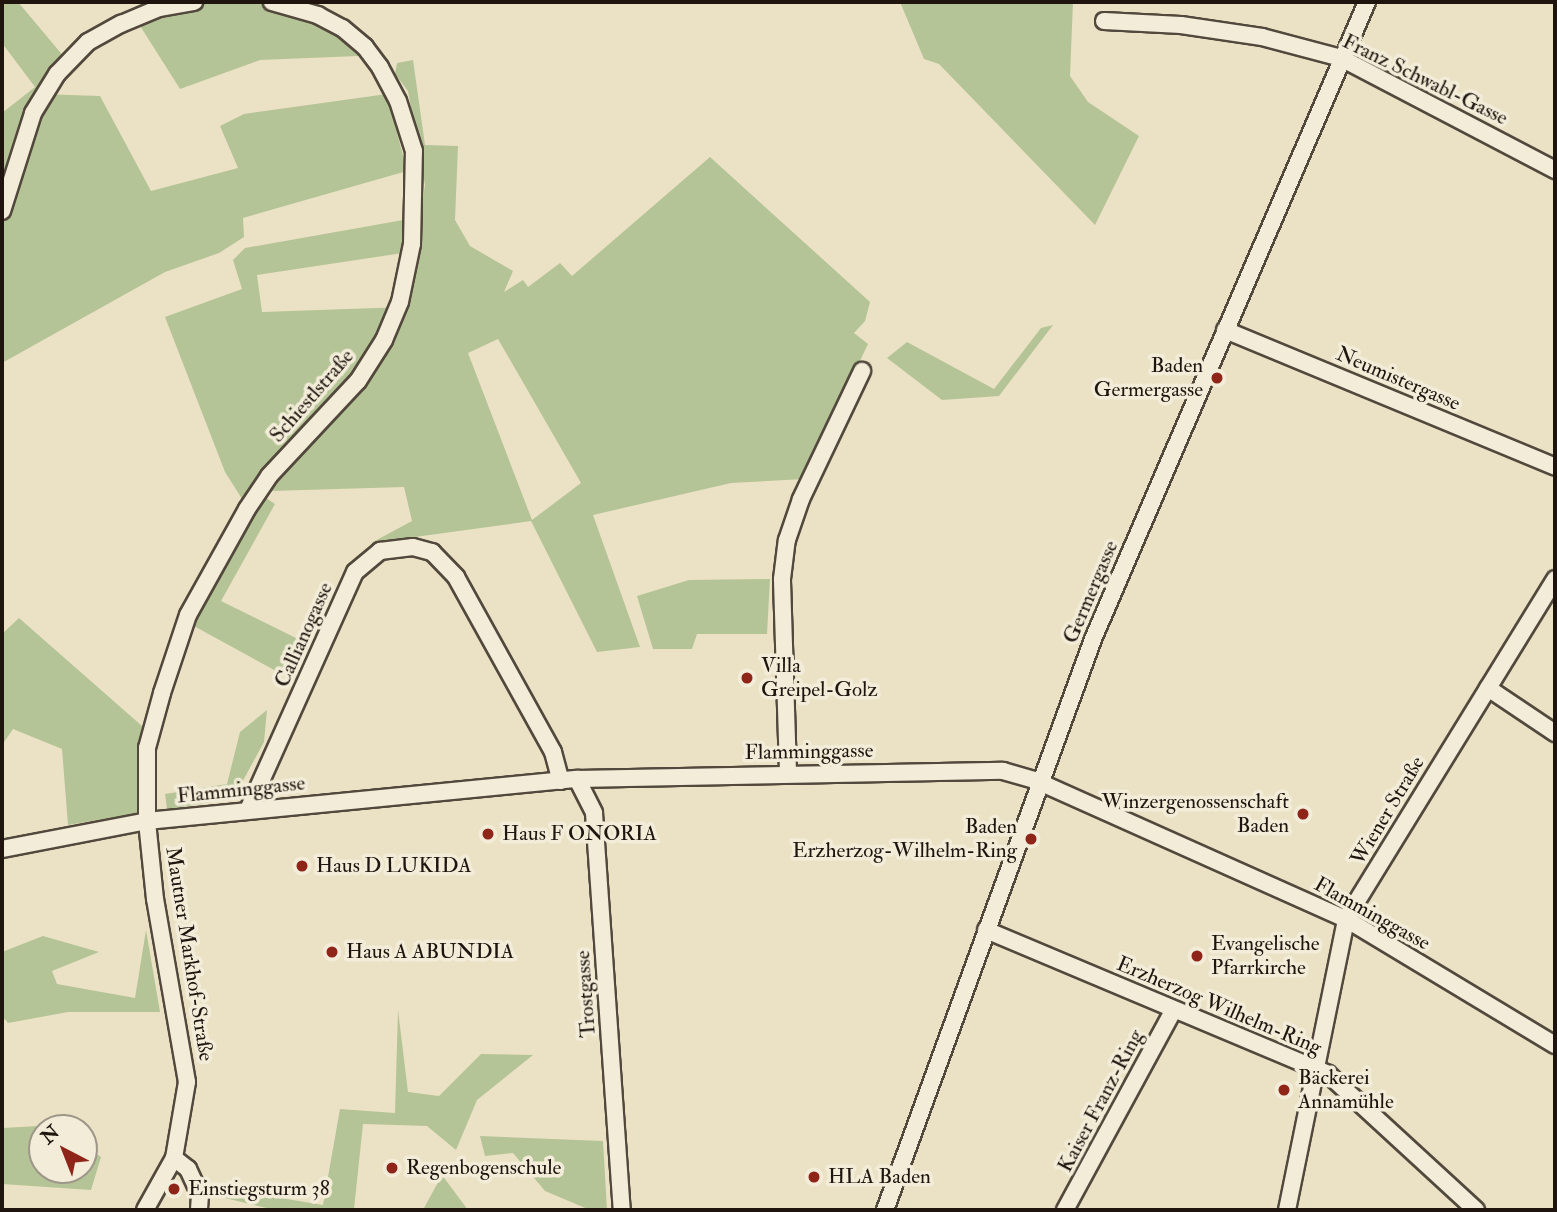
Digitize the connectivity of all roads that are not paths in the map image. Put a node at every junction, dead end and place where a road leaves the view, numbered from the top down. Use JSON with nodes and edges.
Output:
{"nodes":[{"id":1,"x":194,"y":2,"type":"edge"},
{"id":2,"x":272,"y":2,"type":"edge"},
{"id":3,"x":1367,"y":2,"type":"edge"},
{"id":4,"x":1104,"y":21,"type":"dead end"},
{"id":5,"x":1342,"y":58,"type":"junction"},
{"id":6,"x":1555,"y":170,"type":"edge"},
{"id":7,"x":2,"y":211,"type":"edge"},
{"id":8,"x":1225,"y":330,"type":"junction"},
{"id":9,"x":862,"y":370,"type":"dead end"},
{"id":10,"x":1555,"y":467,"type":"edge"},
{"id":11,"x":446,"y":564,"type":"joint"},
{"id":12,"x":1555,"y":579,"type":"edge"},
{"id":13,"x":1488,"y":688,"type":"junction"},
{"id":14,"x":1555,"y":733,"type":"edge"},
{"id":15,"x":788,"y":772,"type":"junction"},
{"id":16,"x":569,"y":780,"type":"junction"},
{"id":17,"x":1037,"y":781,"type":"junction"},
{"id":18,"x":248,"y":810,"type":"junction"},
{"id":19,"x":147,"y":821,"type":"junction"},
{"id":20,"x":2,"y":849,"type":"edge"},
{"id":21,"x":1346,"y":919,"type":"junction"},
{"id":22,"x":986,"y":930,"type":"junction"},
{"id":23,"x":1173,"y":1011,"type":"junction"},
{"id":24,"x":1555,"y":1045,"type":"edge"},
{"id":25,"x":1314,"y":1069,"type":"junction"},
{"id":26,"x":174,"y":1158,"type":"junction"},
{"id":27,"x":145,"y":1210,"type":"edge"},
{"id":28,"x":199,"y":1210,"type":"edge"},
{"id":29,"x":622,"y":1210,"type":"edge"},
{"id":30,"x":885,"y":1210,"type":"edge"},
{"id":31,"x":1065,"y":1210,"type":"edge"},
{"id":32,"x":1287,"y":1210,"type":"edge"},
{"id":33,"x":1476,"y":1210,"type":"edge"}],
"edges":[{"from":1,"to":7,"type":"street"},
{"from":2,"to":19,"type":"street","name":"Schiestlstraße"},
{"from":3,"to":5,"type":"street","name":"Germergasse"},
{"from":4,"to":5,"type":"street","name":"Franz Schwabl-Gasse"},
{"from":5,"to":6,"type":"street","name":"Franz Schwabl-Gasse"},
{"from":5,"to":8,"type":"street","name":"Germergasse"},
{"from":8,"to":10,"type":"street","name":"Neumistergasse"},
{"from":8,"to":17,"type":"street","name":"Germergasse"},
{"from":9,"to":15,"type":"street"},
{"from":11,"to":16,"type":"street","name":"Trostgasse"},
{"from":11,"to":18,"type":"street","name":"Callianogasse"},
{"from":12,"to":13,"type":"street","name":"Wiener Straße"},
{"from":13,"to":14,"type":"street"},
{"from":13,"to":21,"type":"street","name":"Wiener Straße"},
{"from":15,"to":16,"type":"street","name":"Flamminggasse"},
{"from":15,"to":17,"type":"street","name":"Flamminggasse"},
{"from":16,"to":18,"type":"street","name":"Flamminggasse"},
{"from":16,"to":29,"type":"street","name":"Trostgasse"},
{"from":17,"to":21,"type":"street","name":"Flamminggasse"},
{"from":17,"to":22,"type":"street","name":"Germergasse"},
{"from":18,"to":19,"type":"street","name":"Flamminggasse"},
{"from":19,"to":20,"type":"street","name":"Flamminggasse"},
{"from":19,"to":26,"type":"street","name":"Mautner Markhof-Straße"},
{"from":21,"to":24,"type":"street","name":"Flamminggasse"},
{"from":21,"to":25,"type":"street","name":"Wiener Straße"},
{"from":22,"to":23,"type":"street","name":"Erzherzog Wilhelm-Ring"},
{"from":22,"to":30,"type":"street","name":"Germergasse"},
{"from":23,"to":25,"type":"street","name":"Erzherzog Wilhelm-Ring"},
{"from":23,"to":31,"type":"street","name":"Kaiser Franz-Ring"},
{"from":25,"to":32,"type":"street","name":"Wiener Straße"},
{"from":25,"to":33,"type":"street","name":"Erzherzog Wilhelm-Ring"},
{"from":26,"to":27,"type":"street","name":"Mautner Markhof-Straße"},
{"from":26,"to":28,"type":"street"}]}
